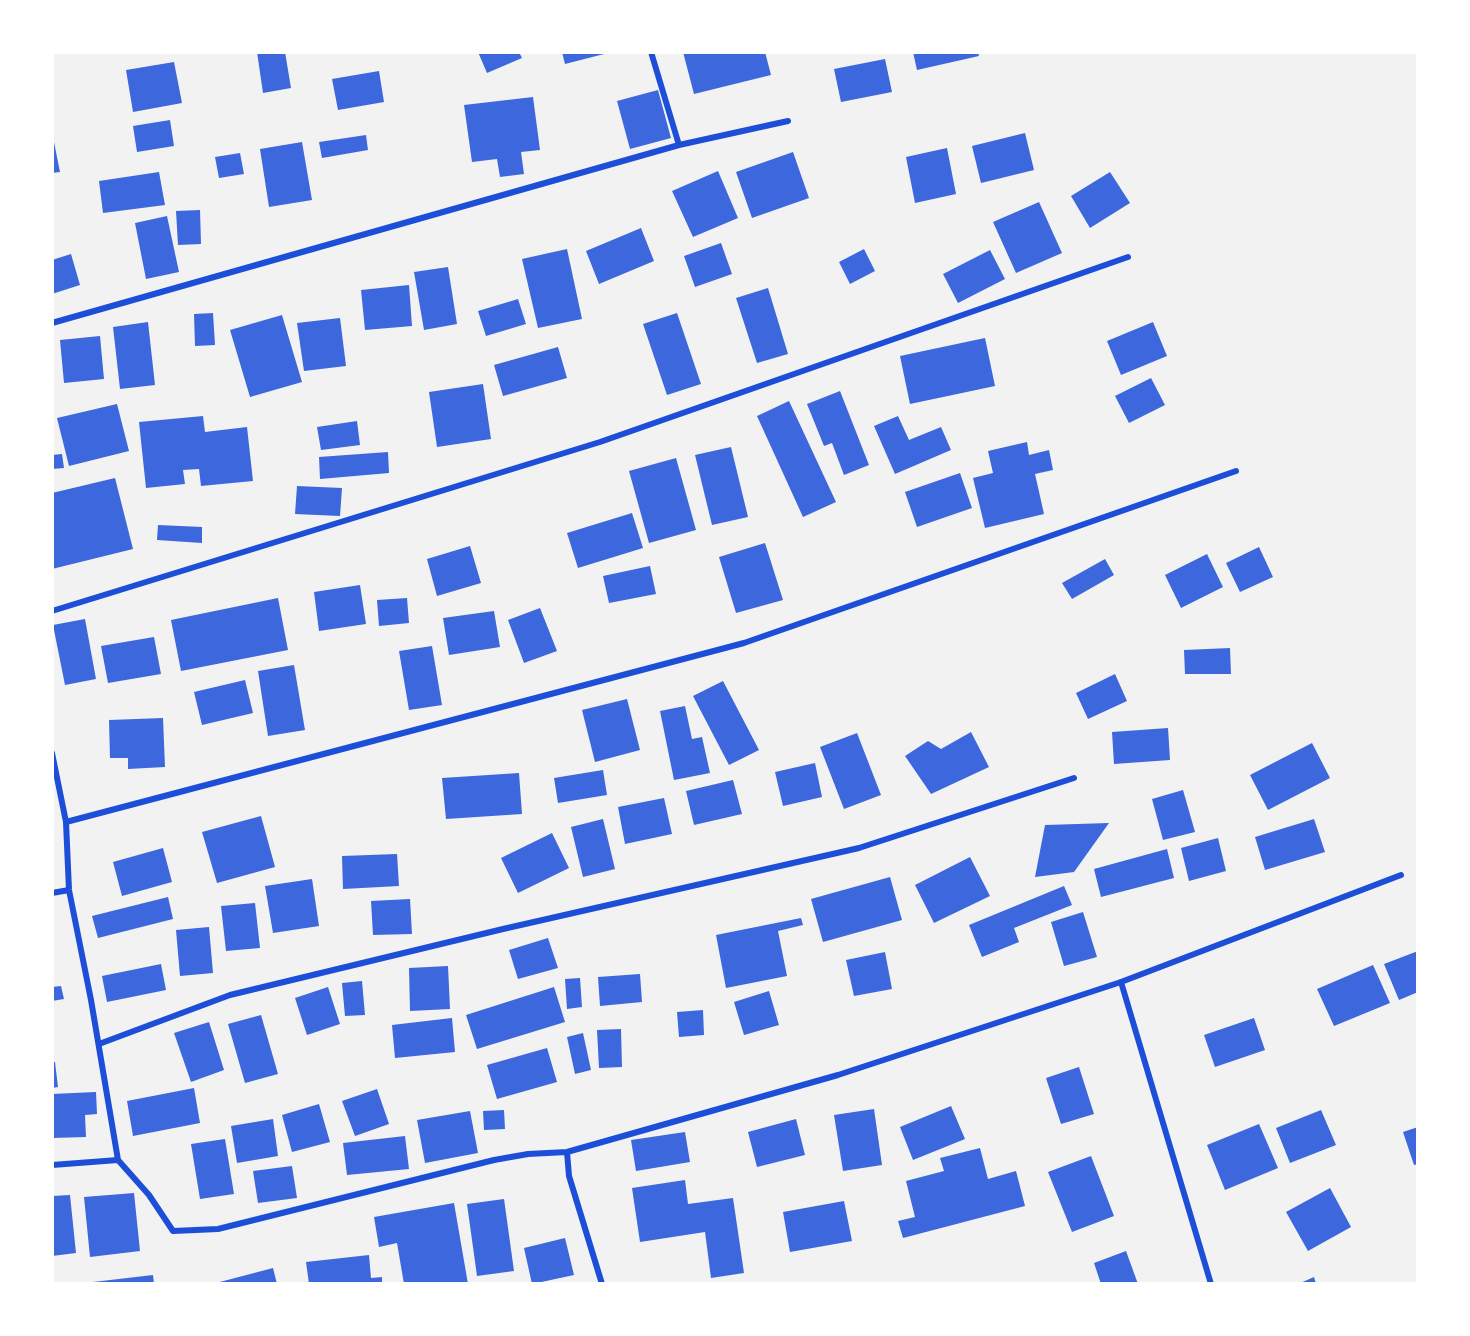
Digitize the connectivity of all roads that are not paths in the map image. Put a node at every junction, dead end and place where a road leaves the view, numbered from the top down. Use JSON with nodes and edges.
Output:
{"nodes":[{"id":1,"x":651,"y":52,"type":"edge"},
{"id":2,"x":788,"y":121,"type":"dead end"},
{"id":3,"x":679,"y":145,"type":"junction"},
{"id":4,"x":1128,"y":257,"type":"dead end"},
{"id":5,"x":52,"y":323,"type":"edge"},
{"id":6,"x":1236,"y":471,"type":"dead end"},
{"id":7,"x":52,"y":611,"type":"edge"},
{"id":8,"x":52,"y":753,"type":"edge"},
{"id":9,"x":1074,"y":778,"type":"dead end"},
{"id":10,"x":66,"y":822,"type":"junction"},
{"id":11,"x":1401,"y":875,"type":"dead end"},
{"id":12,"x":69,"y":890,"type":"junction"},
{"id":13,"x":52,"y":893,"type":"edge"},
{"id":14,"x":1121,"y":982,"type":"junction"},
{"id":15,"x":99,"y":1044,"type":"junction"},
{"id":16,"x":567,"y":1152,"type":"junction"},
{"id":17,"x":118,"y":1160,"type":"junction"},
{"id":18,"x":52,"y":1165,"type":"edge"},
{"id":19,"x":602,"y":1284,"type":"edge"},
{"id":20,"x":1211,"y":1284,"type":"edge"}],
"edges":[{"from":1,"to":3,"type":"street"},
{"from":2,"to":3,"type":"street"},
{"from":3,"to":5,"type":"street"},
{"from":4,"to":7,"type":"street"},
{"from":6,"to":10,"type":"street"},
{"from":8,"to":10,"type":"street"},
{"from":9,"to":15,"type":"street"},
{"from":10,"to":12,"type":"street"},
{"from":11,"to":14,"type":"street"},
{"from":12,"to":13,"type":"street"},
{"from":12,"to":15,"type":"street"},
{"from":14,"to":16,"type":"street"},
{"from":14,"to":20,"type":"street"},
{"from":15,"to":17,"type":"street"},
{"from":16,"to":17,"type":"street"},
{"from":16,"to":19,"type":"street"},
{"from":17,"to":18,"type":"street"}]}
